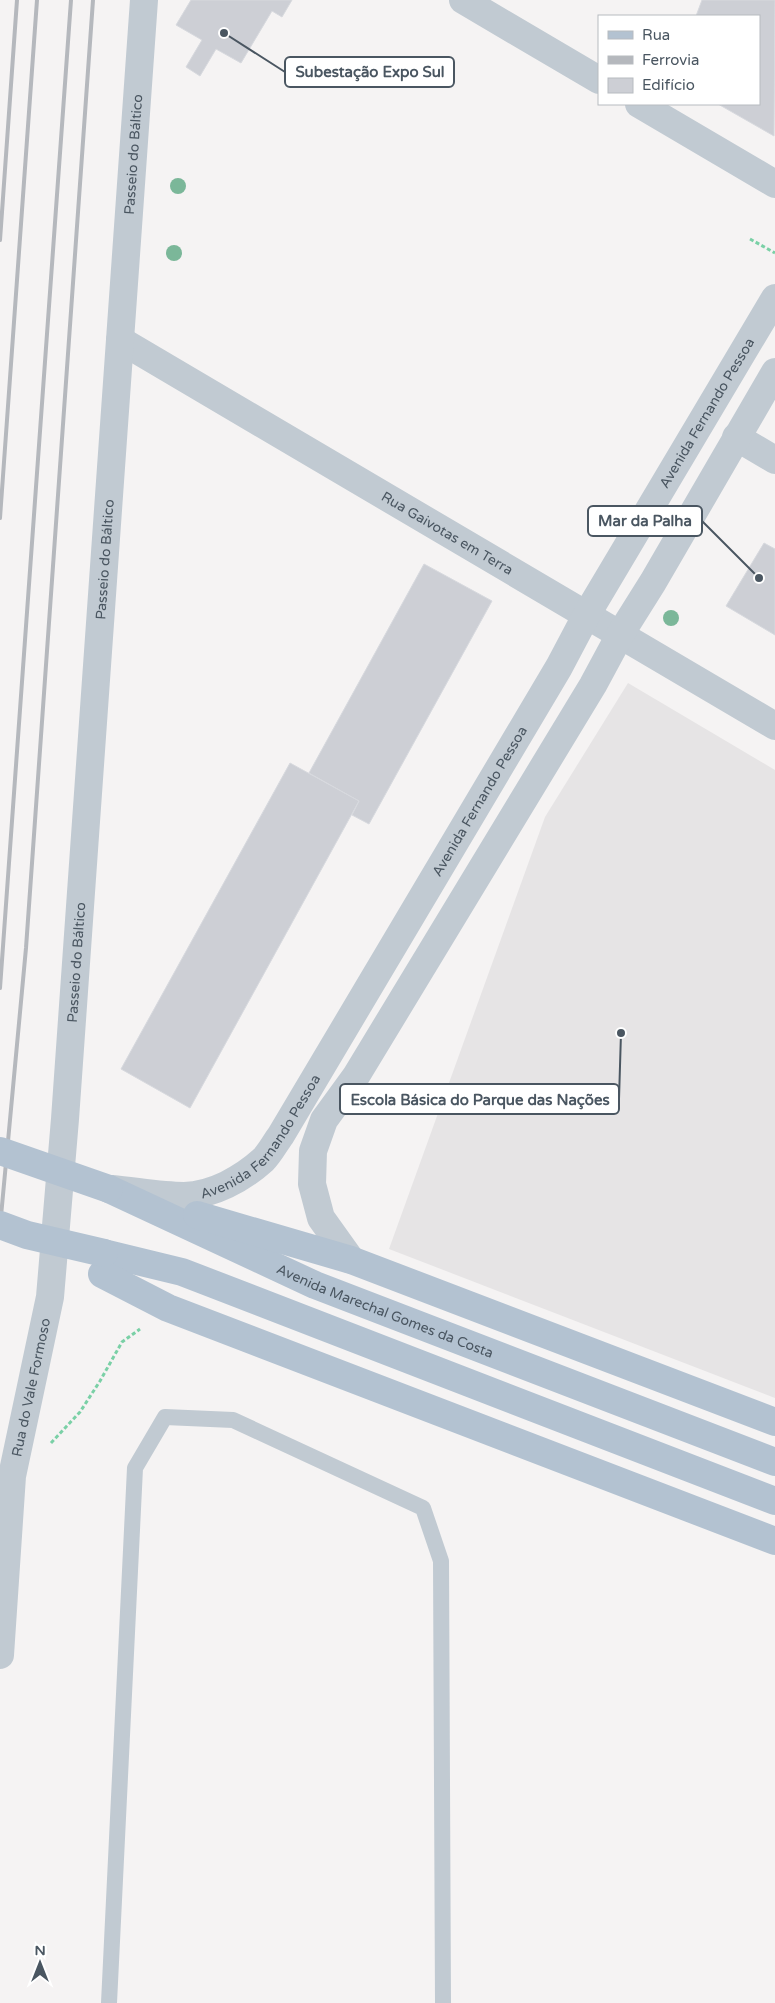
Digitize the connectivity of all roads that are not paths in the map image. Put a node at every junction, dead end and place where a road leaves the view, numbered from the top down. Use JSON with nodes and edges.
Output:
{"nodes":[{"id":1,"x":144,"y":0,"type":"edge"},
{"id":2,"x":463,"y":0,"type":"edge"},
{"id":3,"x":598,"y":79,"type":"edge"},
{"id":4,"x":640,"y":105,"type":"edge"},
{"id":5,"x":775,"y":184,"type":"edge"},
{"id":6,"x":775,"y":298,"type":"edge"},
{"id":7,"x":120,"y":340,"type":"junction"},
{"id":8,"x":775,"y":372,"type":"edge"},
{"id":9,"x":736,"y":438,"type":"junction"},
{"id":10,"x":775,"y":460,"type":"edge"},
{"id":11,"x":587,"y":614,"type":"junction"},
{"id":12,"x":621,"y":633,"type":"junction"},
{"id":13,"x":775,"y":726,"type":"edge"},
{"id":14,"x":65,"y":1119,"type":"joint"},
{"id":15,"x":0,"y":1151,"type":"edge"},
{"id":16,"x":109,"y":1189,"type":"junction"},
{"id":17,"x":0,"y":1225,"type":"edge"},
{"id":18,"x":351,"y":1260,"type":"junction"},
{"id":19,"x":103,"y":1264,"type":"junction"},
{"id":20,"x":775,"y":1422,"type":"edge"},
{"id":21,"x":775,"y":1462,"type":"edge"},
{"id":22,"x":775,"y":1501,"type":"edge"},
{"id":23,"x":775,"y":1541,"type":"edge"},
{"id":24,"x":0,"y":1655,"type":"edge"},
{"id":25,"x":109,"y":2003,"type":"edge"},
{"id":26,"x":443,"y":2003,"type":"edge"}],
"edges":[{"from":1,"to":7,"type":"street","name":"Passeio do Báltico"},
{"from":2,"to":3,"type":"street"},
{"from":4,"to":5,"type":"street"},
{"from":6,"to":11,"type":"street","name":"Avenida Fernando Pessoa"},
{"from":7,"to":11,"type":"street","name":"Rua Gaivotas em Terra"},
{"from":7,"to":14,"type":"street","name":"Passeio do Báltico"},
{"from":8,"to":9,"type":"street"},
{"from":9,"to":10,"type":"street"},
{"from":9,"to":12,"type":"street"},
{"from":11,"to":12,"type":"street","name":"Rua Gaivotas em Terra"},
{"from":11,"to":16,"type":"street","name":"Avenida Fernando Pessoa"},
{"from":12,"to":13,"type":"street","name":"Rua Gaivotas em Terra"},
{"from":12,"to":18,"type":"street"},
{"from":14,"to":24,"type":"street","name":"Rua do Vale Formoso"},
{"from":15,"to":16,"type":"main road","name":"Avenida Marechal Gomes da Costa","bridge":true},
{"from":16,"to":18,"type":"main road"},
{"from":16,"to":21,"type":"main road","name":"Avenida Marechal Gomes da Costa"},
{"from":17,"to":19,"type":"main road","bridge":true},
{"from":18,"to":20,"type":"main road"},
{"from":19,"to":22,"type":"main road"},
{"from":19,"to":23,"type":"main road"},
{"from":25,"to":26,"type":"lane"}]}
